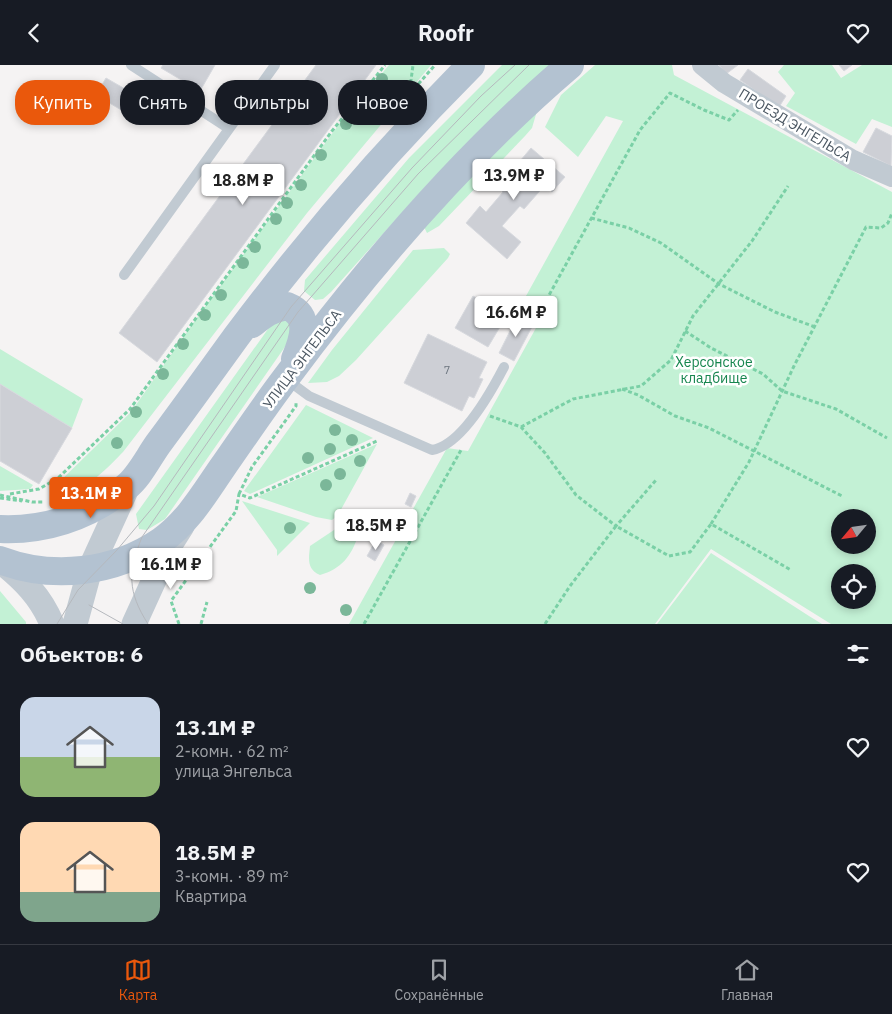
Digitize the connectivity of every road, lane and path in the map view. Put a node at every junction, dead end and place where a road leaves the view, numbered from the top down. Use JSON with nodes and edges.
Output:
{"nodes":[{"id":1,"x":131,"y":65,"type":"edge"},
{"id":2,"x":275,"y":65,"type":"edge"},
{"id":3,"x":385,"y":65,"type":"edge"},
{"id":4,"x":413,"y":65,"type":"edge"},
{"id":5,"x":471,"y":65,"type":"edge"},
{"id":6,"x":570,"y":65,"type":"edge"},
{"id":7,"x":702,"y":65,"type":"edge"},
{"id":8,"x":411,"y":80,"type":"edge"},
{"id":9,"x":746,"y":95,"type":"junction"},
{"id":10,"x":228,"y":127,"type":"junction"},
{"id":11,"x":892,"y":177,"type":"edge"},
{"id":12,"x":788,"y":186,"type":"dead end"},
{"id":13,"x":892,"y":213,"type":"edge"},
{"id":14,"x":591,"y":218,"type":"junction"},
{"id":15,"x":313,"y":237,"type":"junction"},
{"id":16,"x":124,"y":275,"type":"dead end"},
{"id":17,"x":365,"y":279,"type":"junction"},
{"id":18,"x":719,"y":284,"type":"junction"},
{"id":19,"x":543,"y":306,"type":"dead end"},
{"id":20,"x":815,"y":327,"type":"junction"},
{"id":21,"x":685,"y":331,"type":"junction"},
{"id":22,"x":237,"y":336,"type":"junction"},
{"id":23,"x":504,"y":367,"type":"dead end"},
{"id":24,"x":285,"y":379,"type":"junction"},
{"id":25,"x":621,"y":389,"type":"junction"},
{"id":26,"x":782,"y":391,"type":"junction"},
{"id":27,"x":483,"y":414,"type":"dead end"},
{"id":28,"x":521,"y":427,"type":"junction"},
{"id":29,"x":391,"y":432,"type":"junction"},
{"id":30,"x":887,"y":438,"type":"dead end"},
{"id":31,"x":464,"y":445,"type":"dead end"},
{"id":32,"x":754,"y":451,"type":"junction"},
{"id":33,"x":252,"y":467,"type":"dead end"},
{"id":34,"x":656,"y":480,"type":"dead end"},
{"id":35,"x":128,"y":485,"type":"junction"},
{"id":36,"x":0,"y":493,"type":"edge"},
{"id":37,"x":239,"y":494,"type":"junction"},
{"id":38,"x":842,"y":496,"type":"dead end"},
{"id":39,"x":0,"y":499,"type":"edge"},
{"id":40,"x":32,"y":502,"type":"dead end"},
{"id":41,"x":186,"y":520,"type":"junction"},
{"id":42,"x":711,"y":524,"type":"junction"},
{"id":43,"x":616,"y":526,"type":"junction"},
{"id":44,"x":0,"y":529,"type":"edge"},
{"id":45,"x":170,"y":545,"type":"junction"},
{"id":46,"x":0,"y":561,"type":"edge"},
{"id":47,"x":90,"y":569,"type":"junction"},
{"id":48,"x":791,"y":570,"type":"dead end"},
{"id":49,"x":207,"y":602,"type":"dead end"},
{"id":50,"x":52,"y":624,"type":"edge"},
{"id":51,"x":75,"y":624,"type":"edge"},
{"id":52,"x":118,"y":624,"type":"edge"},
{"id":53,"x":134,"y":624,"type":"edge"},
{"id":54,"x":179,"y":624,"type":"edge"},
{"id":55,"x":201,"y":624,"type":"edge"},
{"id":56,"x":364,"y":624,"type":"edge"},
{"id":57,"x":546,"y":624,"type":"edge"}],
"edges":[{"from":1,"to":10,"type":"lane"},
{"from":2,"to":10,"type":"lane"},
{"from":3,"to":36,"type":"path"},
{"from":4,"to":8,"type":"path"},
{"from":5,"to":15,"type":"main road"},
{"from":6,"to":17,"type":"main road","name":"УЛИЦА ЭНГЕЛЬСА"},
{"from":7,"to":9,"type":"street","name":"ПРОЕЗД ЭНГЕЛЬСА"},
{"from":9,"to":11,"type":"street","name":"ПРОЕЗД ЭНГЕЛЬСА"},
{"from":9,"to":14,"type":"path"},
{"from":10,"to":16,"type":"lane"},
{"from":12,"to":18,"type":"path"},
{"from":13,"to":20,"type":"path"},
{"from":14,"to":18,"type":"path"},
{"from":14,"to":19,"type":"path"},
{"from":15,"to":17,"type":"main road"},
{"from":15,"to":22,"type":"main road"},
{"from":17,"to":24,"type":"main road","name":"УЛИЦА ЭНГЕЛЬСА"},
{"from":18,"to":20,"type":"path"},
{"from":18,"to":21,"type":"path"},
{"from":20,"to":26,"type":"path"},
{"from":21,"to":25,"type":"path"},
{"from":21,"to":26,"type":"path"},
{"from":22,"to":24,"type":"main road"},
{"from":22,"to":35,"type":"main road"},
{"from":23,"to":29,"type":"lane"},
{"from":24,"to":29,"type":"lane"},
{"from":24,"to":41,"type":"main road","name":"УЛИЦА ЭНГЕЛЬСА"},
{"from":25,"to":28,"type":"path"},
{"from":25,"to":32,"type":"path"},
{"from":26,"to":30,"type":"path"},
{"from":26,"to":32,"type":"path"},
{"from":27,"to":28,"type":"path"},
{"from":28,"to":43,"type":"path"},
{"from":29,"to":37,"type":"path"},
{"from":31,"to":56,"type":"path"},
{"from":32,"to":38,"type":"path"},
{"from":32,"to":42,"type":"path"},
{"from":33,"to":37,"type":"path"},
{"from":34,"to":43,"type":"path"},
{"from":35,"to":44,"type":"main road"},
{"from":35,"to":47,"type":"street"},
{"from":37,"to":54,"type":"path"},
{"from":39,"to":40,"type":"path"},
{"from":41,"to":45,"type":"street"},
{"from":41,"to":47,"type":"main road","name":"УЛИЦА ЭНГЕЛЬСА"},
{"from":42,"to":43,"type":"path"},
{"from":42,"to":48,"type":"path"},
{"from":43,"to":57,"type":"path"},
{"from":45,"to":52,"type":"street"},
{"from":45,"to":53,"type":"street"},
{"from":46,"to":47,"type":"main road","name":"УЛИЦА ЭНГЕЛЬСА"},
{"from":46,"to":50,"type":"street"},
{"from":47,"to":51,"type":"street"},
{"from":49,"to":55,"type":"path"}]}
